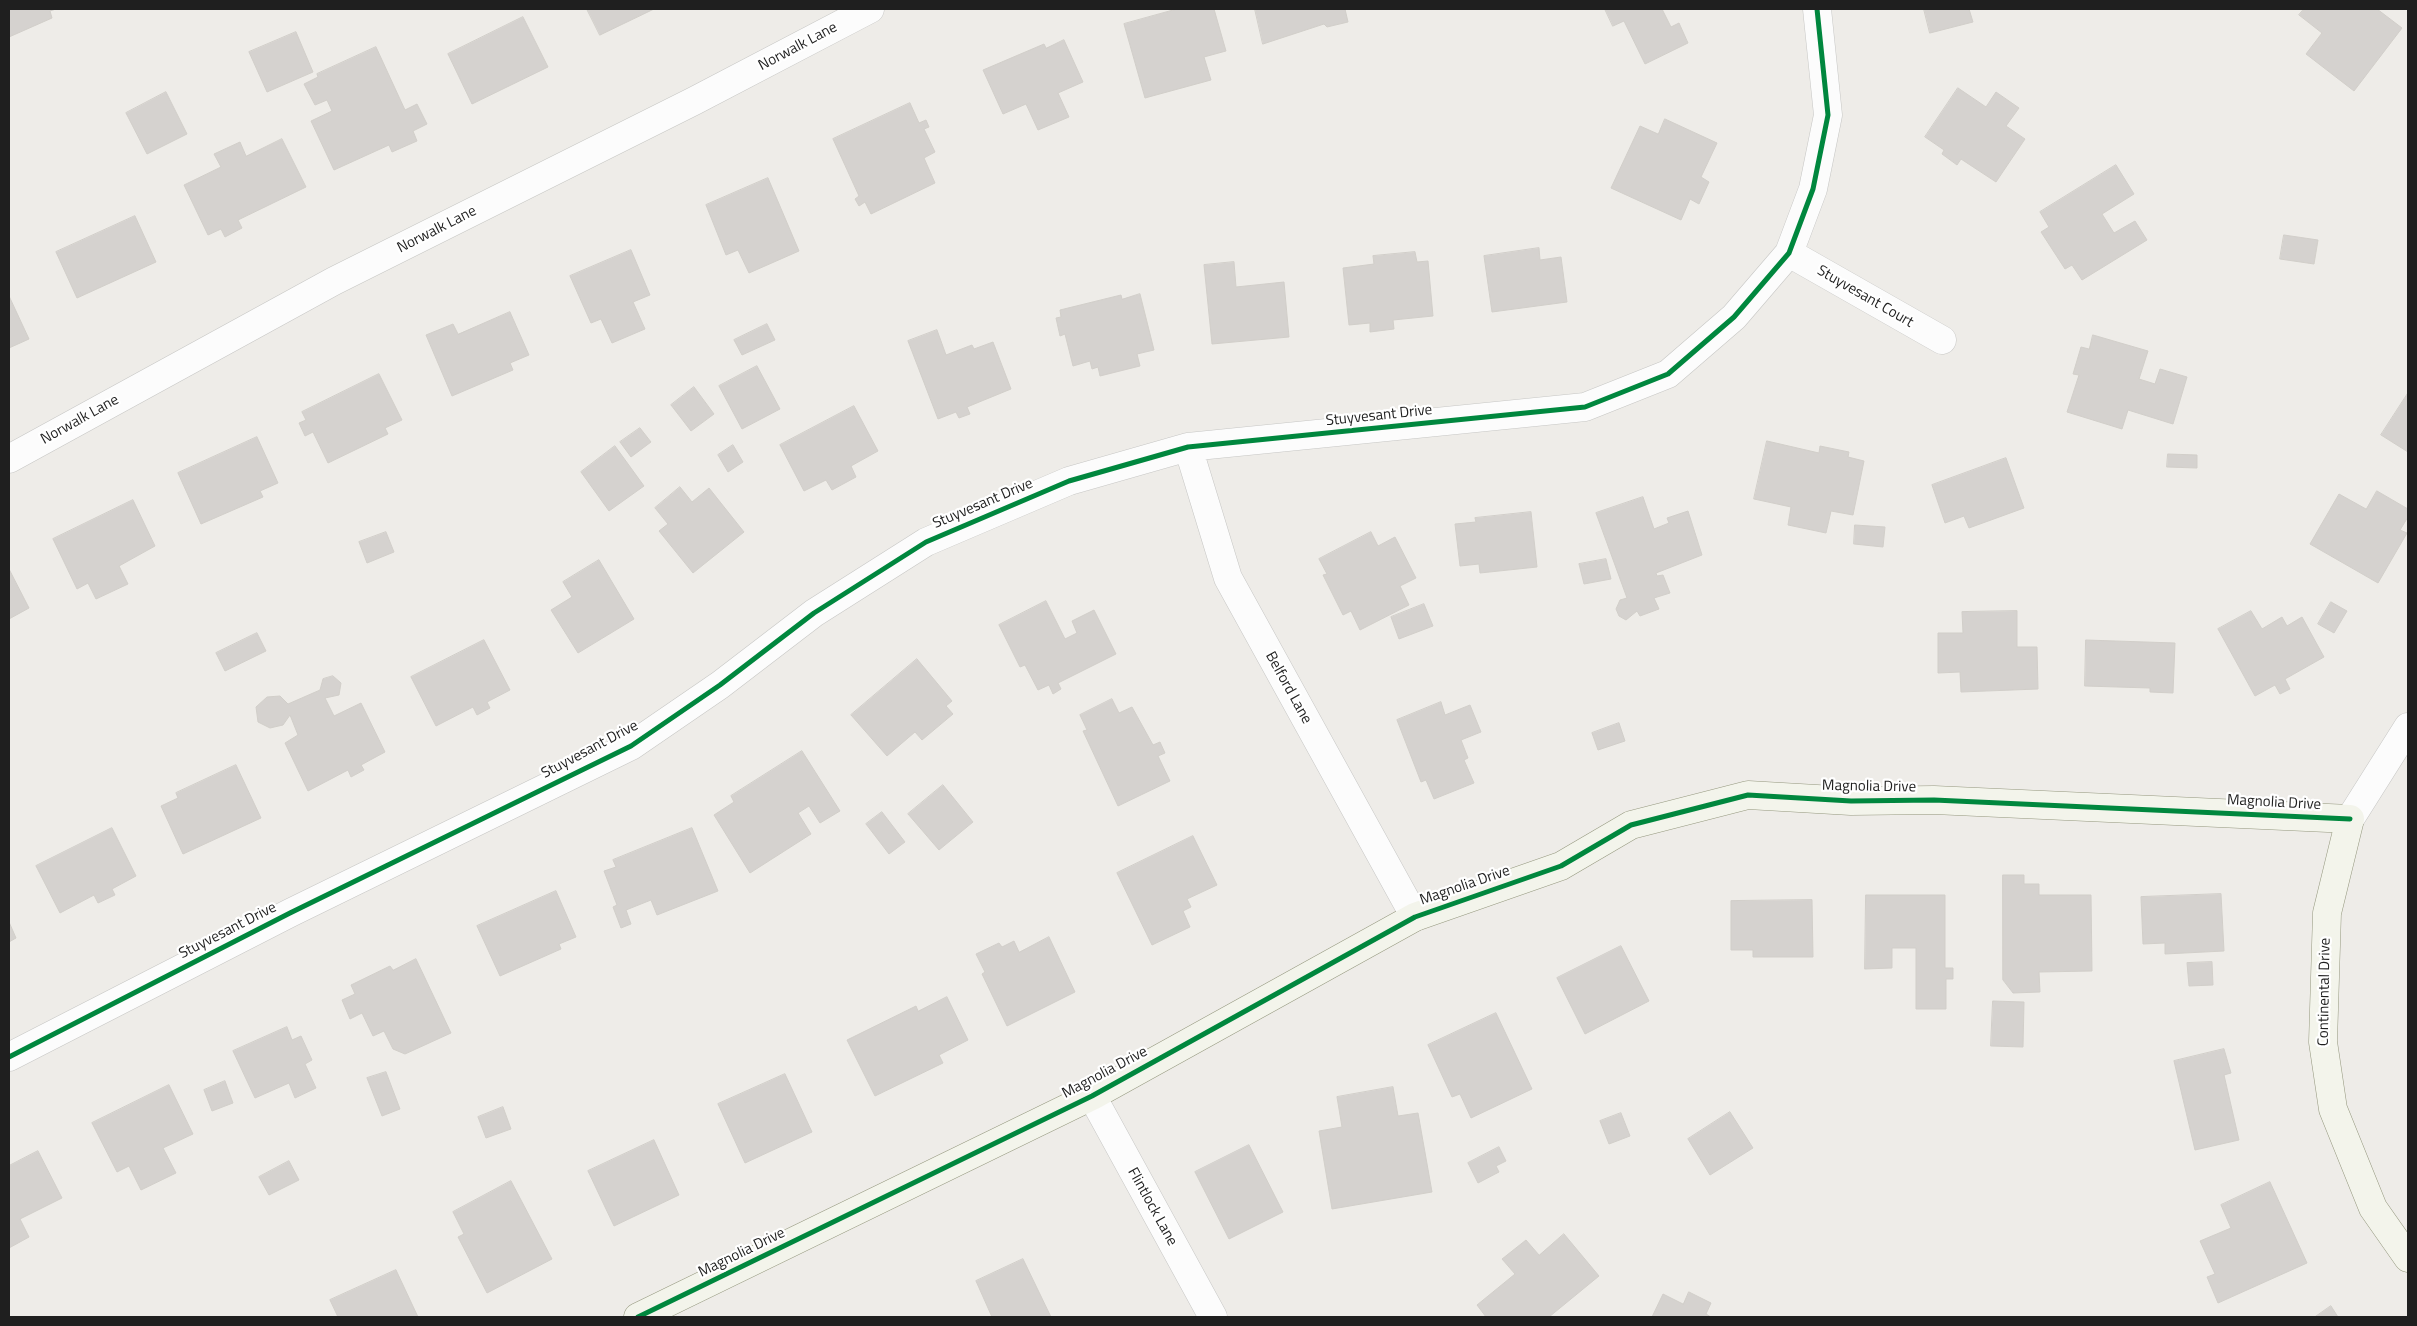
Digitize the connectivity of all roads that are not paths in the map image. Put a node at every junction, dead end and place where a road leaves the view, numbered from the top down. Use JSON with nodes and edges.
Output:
{"nodes":[{"id":1,"x":870,"y":9,"type":"edge"},
{"id":2,"x":1818,"y":9,"type":"edge"},
{"id":3,"x":1789,"y":253,"type":"junction"},
{"id":4,"x":1942,"y":340,"type":"dead end"},
{"id":5,"x":1188,"y":447,"type":"junction"},
{"id":6,"x":9,"y":459,"type":"edge"},
{"id":7,"x":2408,"y":727,"type":"edge"},
{"id":8,"x":2350,"y":819,"type":"junction"},
{"id":9,"x":1415,"y":917,"type":"junction"},
{"id":10,"x":9,"y":1056,"type":"edge"},
{"id":11,"x":1092,"y":1096,"type":"junction"},
{"id":12,"x":2408,"y":1258,"type":"edge"},
{"id":13,"x":638,"y":1317,"type":"edge"},
{"id":14,"x":1213,"y":1317,"type":"edge"}],
"edges":[{"from":1,"to":6,"type":"street","name":"Norwalk Lane"},
{"from":2,"to":3,"type":"street","name":"Stuyvesant Drive"},
{"from":3,"to":4,"type":"street","name":"Stuyvesant Court"},
{"from":3,"to":5,"type":"street","name":"Stuyvesant Drive"},
{"from":5,"to":9,"type":"street","name":"Belford Lane"},
{"from":5,"to":10,"type":"street","name":"Stuyvesant Drive"},
{"from":7,"to":8,"type":"street","name":"Continental Drive"},
{"from":8,"to":9,"type":"street","name":"Magnolia Drive"},
{"from":8,"to":12,"type":"street","name":"Continental Drive"},
{"from":9,"to":11,"type":"street","name":"Magnolia Drive"},
{"from":11,"to":13,"type":"street","name":"Magnolia Drive"},
{"from":11,"to":14,"type":"street","name":"Flintlock Lane"}]}
